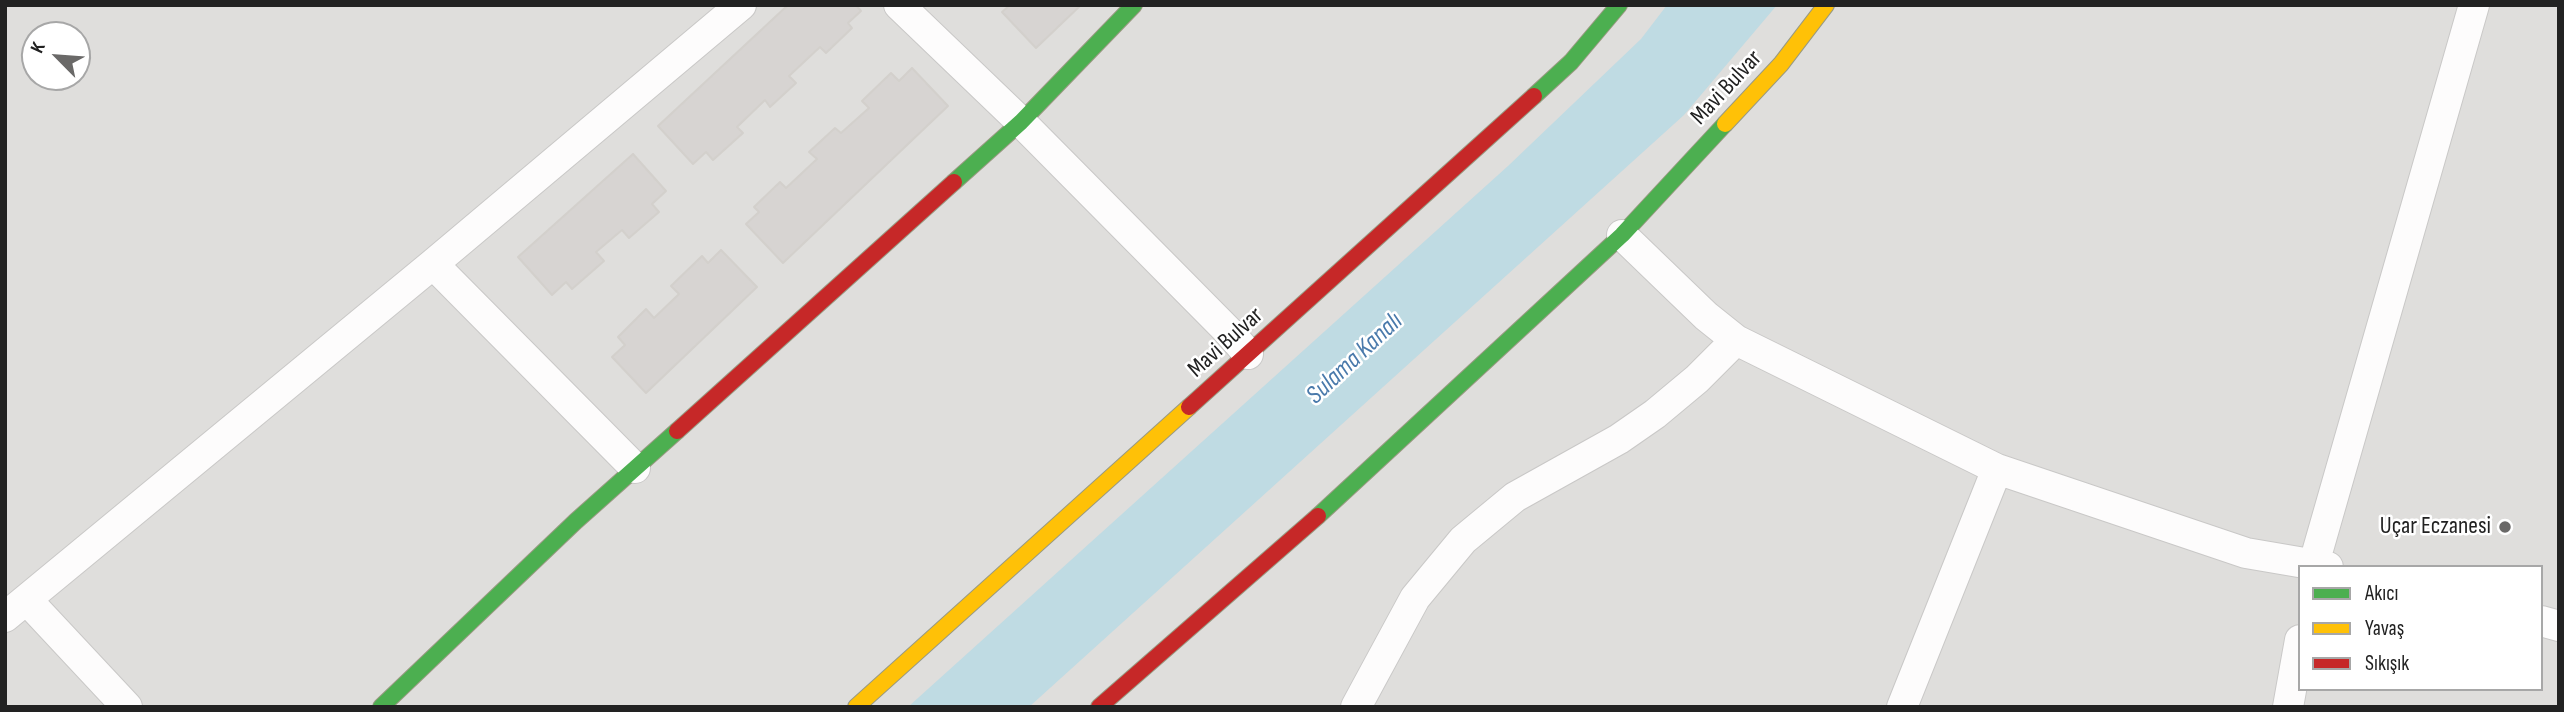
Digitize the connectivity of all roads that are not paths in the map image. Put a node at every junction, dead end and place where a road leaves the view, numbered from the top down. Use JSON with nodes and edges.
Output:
{"nodes":[{"id":1,"x":741,"y":5,"type":"edge"},
{"id":2,"x":899,"y":5,"type":"edge"},
{"id":3,"x":1134,"y":5,"type":"edge"},
{"id":4,"x":1619,"y":5,"type":"edge"},
{"id":5,"x":1826,"y":5,"type":"edge"},
{"id":6,"x":2474,"y":5,"type":"edge"},
{"id":7,"x":1021,"y":122,"type":"junction"},
{"id":8,"x":1622,"y":235,"type":"junction"},
{"id":9,"x":433,"y":264,"type":"junction"},
{"id":10,"x":1736,"y":340,"type":"junction"},
{"id":11,"x":1248,"y":354,"type":"junction"},
{"id":12,"x":635,"y":468,"type":"junction"},
{"id":13,"x":1997,"y":469,"type":"junction"},
{"id":14,"x":2312,"y":565,"type":"edge"},
{"id":15,"x":2318,"y":565,"type":"edge"},
{"id":16,"x":16,"y":608,"type":"edge"},
{"id":17,"x":2298,"y":651,"type":"edge"},
{"id":18,"x":127,"y":707,"type":"edge"},
{"id":19,"x":381,"y":707,"type":"edge"},
{"id":20,"x":856,"y":707,"type":"edge"},
{"id":21,"x":1099,"y":707,"type":"edge"},
{"id":22,"x":1356,"y":707,"type":"edge"},
{"id":23,"x":1902,"y":707,"type":"edge"},
{"id":24,"x":2288,"y":707,"type":"edge"}],
"edges":[{"from":1,"to":9,"type":"street"},
{"from":2,"to":7,"type":"street"},
{"from":3,"to":7,"type":"main road"},
{"from":4,"to":11,"type":"main road","name":"Mavi Bulvar"},
{"from":5,"to":8,"type":"main road","name":"Mavi Bulvar"},
{"from":6,"to":15,"type":"street"},
{"from":7,"to":11,"type":"street"},
{"from":7,"to":12,"type":"main road"},
{"from":8,"to":10,"type":"street"},
{"from":8,"to":21,"type":"main road","name":"Mavi Bulvar"},
{"from":9,"to":12,"type":"street"},
{"from":9,"to":16,"type":"street"},
{"from":10,"to":13,"type":"street"},
{"from":10,"to":22,"type":"street"},
{"from":11,"to":20,"type":"main road","name":"Mavi Bulvar"},
{"from":12,"to":19,"type":"main road"},
{"from":13,"to":14,"type":"street"},
{"from":13,"to":23,"type":"street"},
{"from":16,"to":18,"type":"street"},
{"from":17,"to":24,"type":"street"}]}
